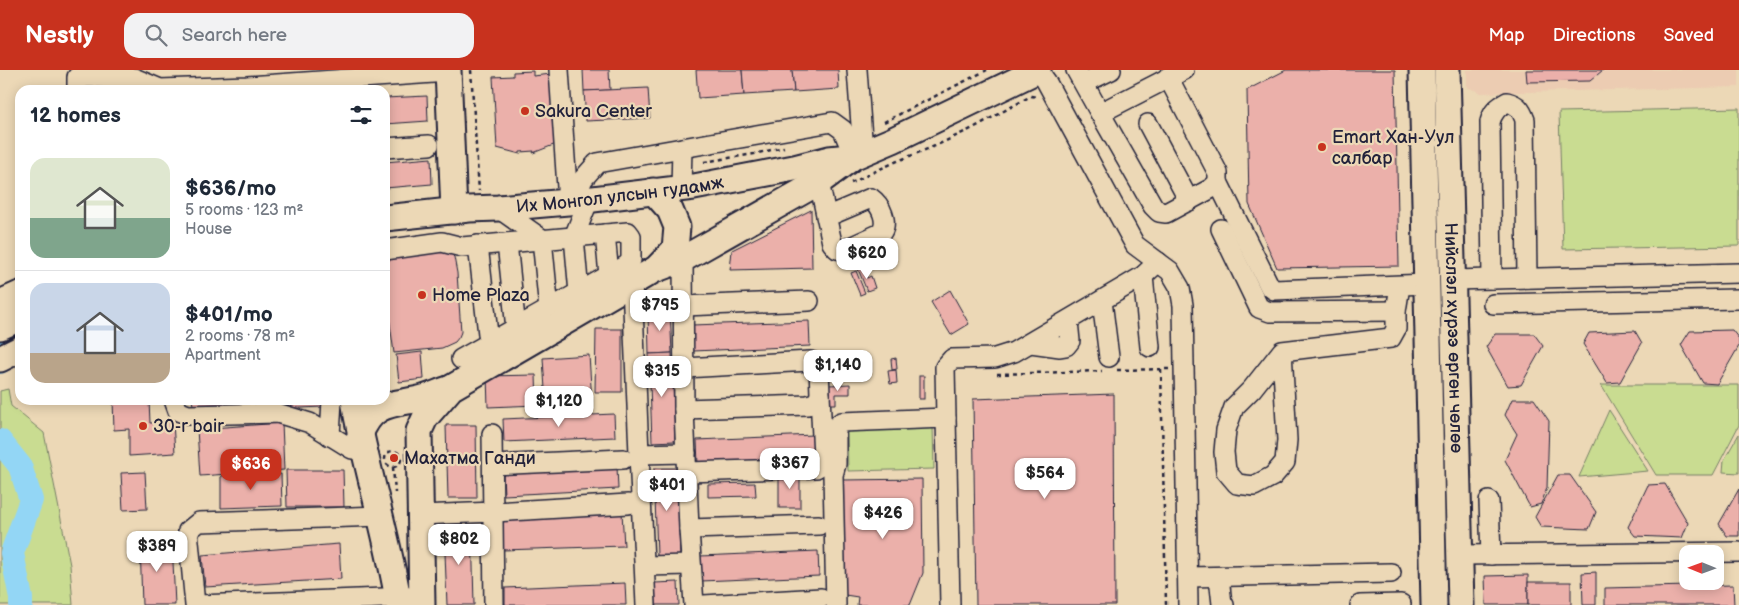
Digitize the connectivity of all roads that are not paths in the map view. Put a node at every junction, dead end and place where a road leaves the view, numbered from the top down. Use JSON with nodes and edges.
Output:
{"nodes":[{"id":1,"x":559,"y":70,"type":"edge"},
{"id":2,"x":857,"y":70,"type":"edge"},
{"id":3,"x":1038,"y":70,"type":"edge"},
{"id":4,"x":1111,"y":70,"type":"edge"},
{"id":5,"x":1422,"y":70,"type":"edge"},
{"id":6,"x":1447,"y":70,"type":"edge"},
{"id":7,"x":452,"y":71,"type":"edge"},
{"id":8,"x":1176,"y":73,"type":"edge"},
{"id":9,"x":1080,"y":76,"type":"edge"},
{"id":10,"x":78,"y":85,"type":"edge"},
{"id":11,"x":151,"y":85,"type":"edge"},
{"id":12,"x":337,"y":85,"type":"edge"},
{"id":13,"x":1100,"y":112,"type":"junction"},
{"id":14,"x":1148,"y":124,"type":"dead end"},
{"id":15,"x":429,"y":145,"type":"dead end"},
{"id":16,"x":390,"y":148,"type":"edge"},
{"id":17,"x":681,"y":155,"type":"junction"},
{"id":18,"x":858,"y":155,"type":"junction"},
{"id":19,"x":819,"y":182,"type":"junction"},
{"id":20,"x":1218,"y":182,"type":"junction"},
{"id":21,"x":680,"y":189,"type":"junction"},
{"id":22,"x":653,"y":191,"type":"junction"},
{"id":23,"x":578,"y":201,"type":"junction"},
{"id":24,"x":1188,"y":201,"type":"junction"},
{"id":25,"x":498,"y":208,"type":"junction"},
{"id":26,"x":461,"y":210,"type":"junction"},
{"id":27,"x":390,"y":217,"type":"edge"},
{"id":28,"x":826,"y":217,"type":"dead end"},
{"id":29,"x":1221,"y":229,"type":"dead end"},
{"id":30,"x":605,"y":234,"type":"junction"},
{"id":31,"x":574,"y":237,"type":"junction"},
{"id":32,"x":542,"y":240,"type":"junction"},
{"id":33,"x":508,"y":243,"type":"junction"},
{"id":34,"x":478,"y":245,"type":"junction"},
{"id":35,"x":390,"y":249,"type":"edge"},
{"id":36,"x":683,"y":259,"type":"junction"},
{"id":37,"x":1158,"y":262,"type":"junction"},
{"id":38,"x":654,"y":270,"type":"junction"},
{"id":39,"x":1739,"y":273,"type":"edge"},
{"id":40,"x":1670,"y":275,"type":"junction"},
{"id":41,"x":1143,"y":276,"type":"junction"},
{"id":42,"x":1527,"y":278,"type":"junction"},
{"id":43,"x":1492,"y":279,"type":"junction"},
{"id":44,"x":1453,"y":280,"type":"junction"},
{"id":45,"x":620,"y":283,"type":"junction"},
{"id":46,"x":1427,"y":284,"type":"junction"},
{"id":47,"x":1400,"y":286,"type":"junction"},
{"id":48,"x":579,"y":293,"type":"junction"},
{"id":49,"x":15,"y":296,"type":"edge"},
{"id":50,"x":1739,"y":299,"type":"edge"},
{"id":51,"x":809,"y":301,"type":"dead end"},
{"id":52,"x":1102,"y":301,"type":"junction"},
{"id":53,"x":1671,"y":301,"type":"junction"},
{"id":54,"x":0,"y":303,"type":"edge"},
{"id":55,"x":1493,"y":304,"type":"dead end"},
{"id":56,"x":684,"y":306,"type":"junction"},
{"id":57,"x":549,"y":310,"type":"junction"},
{"id":58,"x":1396,"y":311,"type":"junction"},
{"id":59,"x":15,"y":320,"type":"edge"},
{"id":60,"x":0,"y":327,"type":"edge"},
{"id":61,"x":516,"y":329,"type":"junction"},
{"id":62,"x":1150,"y":347,"type":"dead end"},
{"id":63,"x":1282,"y":351,"type":"junction"},
{"id":64,"x":15,"y":352,"type":"edge"},
{"id":65,"x":490,"y":354,"type":"junction"},
{"id":66,"x":0,"y":359,"type":"edge"},
{"id":67,"x":462,"y":359,"type":"dead end"},
{"id":68,"x":1108,"y":366,"type":"road end"},
{"id":69,"x":684,"y":368,"type":"junction"},
{"id":70,"x":451,"y":388,"type":"junction"},
{"id":71,"x":820,"y":395,"type":"junction"},
{"id":72,"x":390,"y":402,"type":"edge"},
{"id":73,"x":390,"y":404,"type":"edge"},
{"id":74,"x":176,"y":405,"type":"edge"},
{"id":75,"x":332,"y":405,"type":"edge"},
{"id":76,"x":355,"y":405,"type":"edge"},
{"id":77,"x":383,"y":405,"type":"edge"},
{"id":78,"x":684,"y":410,"type":"junction"},
{"id":79,"x":946,"y":418,"type":"junction"},
{"id":80,"x":419,"y":431,"type":"junction"},
{"id":81,"x":492,"y":434,"type":"dead end"},
{"id":82,"x":330,"y":436,"type":"junction"},
{"id":83,"x":361,"y":441,"type":"junction"},
{"id":84,"x":686,"y":452,"type":"junction"},
{"id":85,"x":631,"y":457,"type":"junction"},
{"id":86,"x":493,"y":465,"type":"junction"},
{"id":87,"x":686,"y":472,"type":"junction"},
{"id":88,"x":1489,"y":501,"type":"dead end"},
{"id":89,"x":628,"y":504,"type":"dead end"},
{"id":90,"x":494,"y":512,"type":"junction"},
{"id":91,"x":420,"y":515,"type":"junction"},
{"id":92,"x":381,"y":516,"type":"junction"},
{"id":93,"x":819,"y":525,"type":"dead end"},
{"id":94,"x":688,"y":529,"type":"junction"},
{"id":95,"x":1739,"y":552,"type":"edge"},
{"id":96,"x":1460,"y":555,"type":"junction"},
{"id":97,"x":1491,"y":555,"type":"junction"},
{"id":98,"x":691,"y":565,"type":"junction"},
{"id":99,"x":645,"y":566,"type":"junction"},
{"id":100,"x":1391,"y":573,"type":"dead end"},
{"id":101,"x":1219,"y":576,"type":"junction"},
{"id":102,"x":1188,"y":577,"type":"junction"},
{"id":103,"x":410,"y":601,"type":"edge"},
{"id":104,"x":829,"y":601,"type":"edge"},
{"id":105,"x":247,"y":604,"type":"edge"},
{"id":106,"x":1401,"y":604,"type":"edge"},
{"id":107,"x":197,"y":605,"type":"edge"},
{"id":108,"x":494,"y":605,"type":"edge"},
{"id":109,"x":646,"y":605,"type":"edge"},
{"id":110,"x":694,"y":605,"type":"edge"},
{"id":111,"x":704,"y":605,"type":"edge"},
{"id":112,"x":950,"y":605,"type":"edge"},
{"id":113,"x":1188,"y":605,"type":"edge"},
{"id":114,"x":1224,"y":605,"type":"edge"},
{"id":115,"x":1360,"y":605,"type":"edge"},
{"id":116,"x":1434,"y":605,"type":"edge"},
{"id":117,"x":1461,"y":605,"type":"edge"}],
"edges":[{"from":1,"to":23,"type":"street"},
{"from":2,"to":18,"type":"street"},
{"from":3,"to":18,"type":"main road","name":"Их Монгол улсын гудамж"},
{"from":3,"to":37,"type":"street"},
{"from":4,"to":9,"type":"street"},
{"from":5,"to":46,"type":"main road","name":"Нийслэл хүрээ өргөн чөлөө"},
{"from":6,"to":44,"type":"main road","name":"Нийслэл хүрээ өргөн чөлөө"},
{"from":7,"to":12,"type":"street"},
{"from":7,"to":26,"type":"main road"},
{"from":8,"to":13,"type":"street"},
{"from":8,"to":20,"type":"street"},
{"from":9,"to":13,"type":"street"},
{"from":10,"to":11,"type":"street"},
{"from":13,"to":24,"type":"street"},
{"from":14,"to":24,"type":"street"},
{"from":15,"to":16,"type":"street"},
{"from":17,"to":18,"type":"street"},
{"from":17,"to":21,"type":"street"},
{"from":17,"to":23,"type":"street"},
{"from":18,"to":19,"type":"main road","name":"Их Монгол улсын гудамж"},
{"from":18,"to":21,"type":"main road","name":"Их Монгол улсын гудамж"},
{"from":19,"to":28,"type":"street"},
{"from":19,"to":36,"type":"main road","name":"Их Монгол улсын гудамж"},
{"from":20,"to":24,"type":"street"},
{"from":20,"to":47,"type":"street"},
{"from":21,"to":22,"type":"main road","name":"Их Монгол улсын гудамж"},
{"from":22,"to":23,"type":"main road","name":"Их Монгол улсын гудамж"},
{"from":22,"to":38,"type":"main road"},
{"from":23,"to":25,"type":"main road","name":"Их Монгол улсын гудамж"},
{"from":23,"to":31,"type":"street"},
{"from":25,"to":26,"type":"main road","name":"Их Монгол улсын гудамж"},
{"from":25,"to":32,"type":"street"},
{"from":26,"to":27,"type":"main road","name":"Их Монгол улсын гудамж"},
{"from":29,"to":58,"type":"street"},
{"from":30,"to":31,"type":"street"},
{"from":30,"to":45,"type":"street"},
{"from":30,"to":45,"type":"street"},
{"from":31,"to":32,"type":"street"},
{"from":31,"to":48,"type":"street"},
{"from":32,"to":33,"type":"street"},
{"from":32,"to":57,"type":"street"},
{"from":33,"to":34,"type":"street"},
{"from":33,"to":61,"type":"street"},
{"from":34,"to":35,"type":"street"},
{"from":34,"to":65,"type":"street"},
{"from":36,"to":38,"type":"main road","name":"Их Монгол улсын гудамж"},
{"from":36,"to":56,"type":"street"},
{"from":37,"to":41,"type":"street"},
{"from":37,"to":102,"type":"street"},
{"from":38,"to":45,"type":"main road"},
{"from":39,"to":40,"type":"street"},
{"from":40,"to":42,"type":"street"},
{"from":40,"to":53,"type":"street"},
{"from":41,"to":52,"type":"street"},
{"from":41,"to":62,"type":"street"},
{"from":42,"to":43,"type":"street"},
{"from":42,"to":43,"type":"street"},
{"from":43,"to":44,"type":"street"},
{"from":44,"to":96,"type":"main road","name":"Нийслэл хүрээ өргөн чөлөө"},
{"from":45,"to":48,"type":"street"},
{"from":45,"to":65,"type":"main road"},
{"from":45,"to":85,"type":"street"},
{"from":46,"to":47,"type":"street"},
{"from":46,"to":116,"type":"main road","name":"Нийслэл хүрээ өргөн чөлөө"},
{"from":47,"to":58,"type":"street"},
{"from":48,"to":57,"type":"street"},
{"from":49,"to":54,"type":"main road"},
{"from":50,"to":53,"type":"street"},
{"from":51,"to":56,"type":"street"},
{"from":52,"to":68,"type":"street"},
{"from":52,"to":79,"type":"street"},
{"from":53,"to":55,"type":"street"},
{"from":56,"to":69,"type":"street"},
{"from":57,"to":61,"type":"street"},
{"from":58,"to":63,"type":"street"},
{"from":59,"to":60,"type":"main road"},
{"from":61,"to":65,"type":"street"},
{"from":63,"to":63,"type":"street"},
{"from":64,"to":66,"type":"main road"},
{"from":65,"to":67,"type":"street"},
{"from":65,"to":70,"type":"main road"},
{"from":69,"to":71,"type":"street"},
{"from":69,"to":78,"type":"street"},
{"from":70,"to":72,"type":"main road"},
{"from":70,"to":80,"type":"main road"},
{"from":71,"to":78,"type":"street"},
{"from":71,"to":87,"type":"street"},
{"from":73,"to":80,"type":"main road"},
{"from":74,"to":82,"type":"street"},
{"from":75,"to":82,"type":"street"},
{"from":76,"to":83,"type":"main road"},
{"from":77,"to":83,"type":"main road"},
{"from":78,"to":84,"type":"street"},
{"from":79,"to":104,"type":"street"},
{"from":79,"to":112,"type":"street"},
{"from":80,"to":91,"type":"main road"},
{"from":81,"to":86,"type":"street"},
{"from":82,"to":83,"type":"street"},
{"from":83,"to":92,"type":"main road"},
{"from":84,"to":85,"type":"street"},
{"from":84,"to":87,"type":"street"},
{"from":85,"to":86,"type":"street"},
{"from":85,"to":99,"type":"street"},
{"from":86,"to":90,"type":"street"},
{"from":87,"to":94,"type":"street"},
{"from":88,"to":97,"type":"street"},
{"from":89,"to":90,"type":"street"},
{"from":90,"to":91,"type":"street"},
{"from":90,"to":108,"type":"street"},
{"from":91,"to":103,"type":"main road"},
{"from":92,"to":103,"type":"main road"},
{"from":92,"to":107,"type":"street"},
{"from":93,"to":94,"type":"street"},
{"from":94,"to":98,"type":"street"},
{"from":95,"to":97,"type":"street"},
{"from":96,"to":97,"type":"street"},
{"from":96,"to":117,"type":"main road","name":"Нийслэл хүрээ өргөн чөлөө"},
{"from":98,"to":99,"type":"street"},
{"from":98,"to":110,"type":"street"},
{"from":99,"to":109,"type":"street"},
{"from":100,"to":101,"type":"street"},
{"from":101,"to":102,"type":"street"},
{"from":101,"to":114,"type":"street"},
{"from":102,"to":113,"type":"street"},
{"from":103,"to":105,"type":"street"},
{"from":104,"to":111,"type":"street"},
{"from":105,"to":107,"type":"street"},
{"from":106,"to":115,"type":"street"}]}
